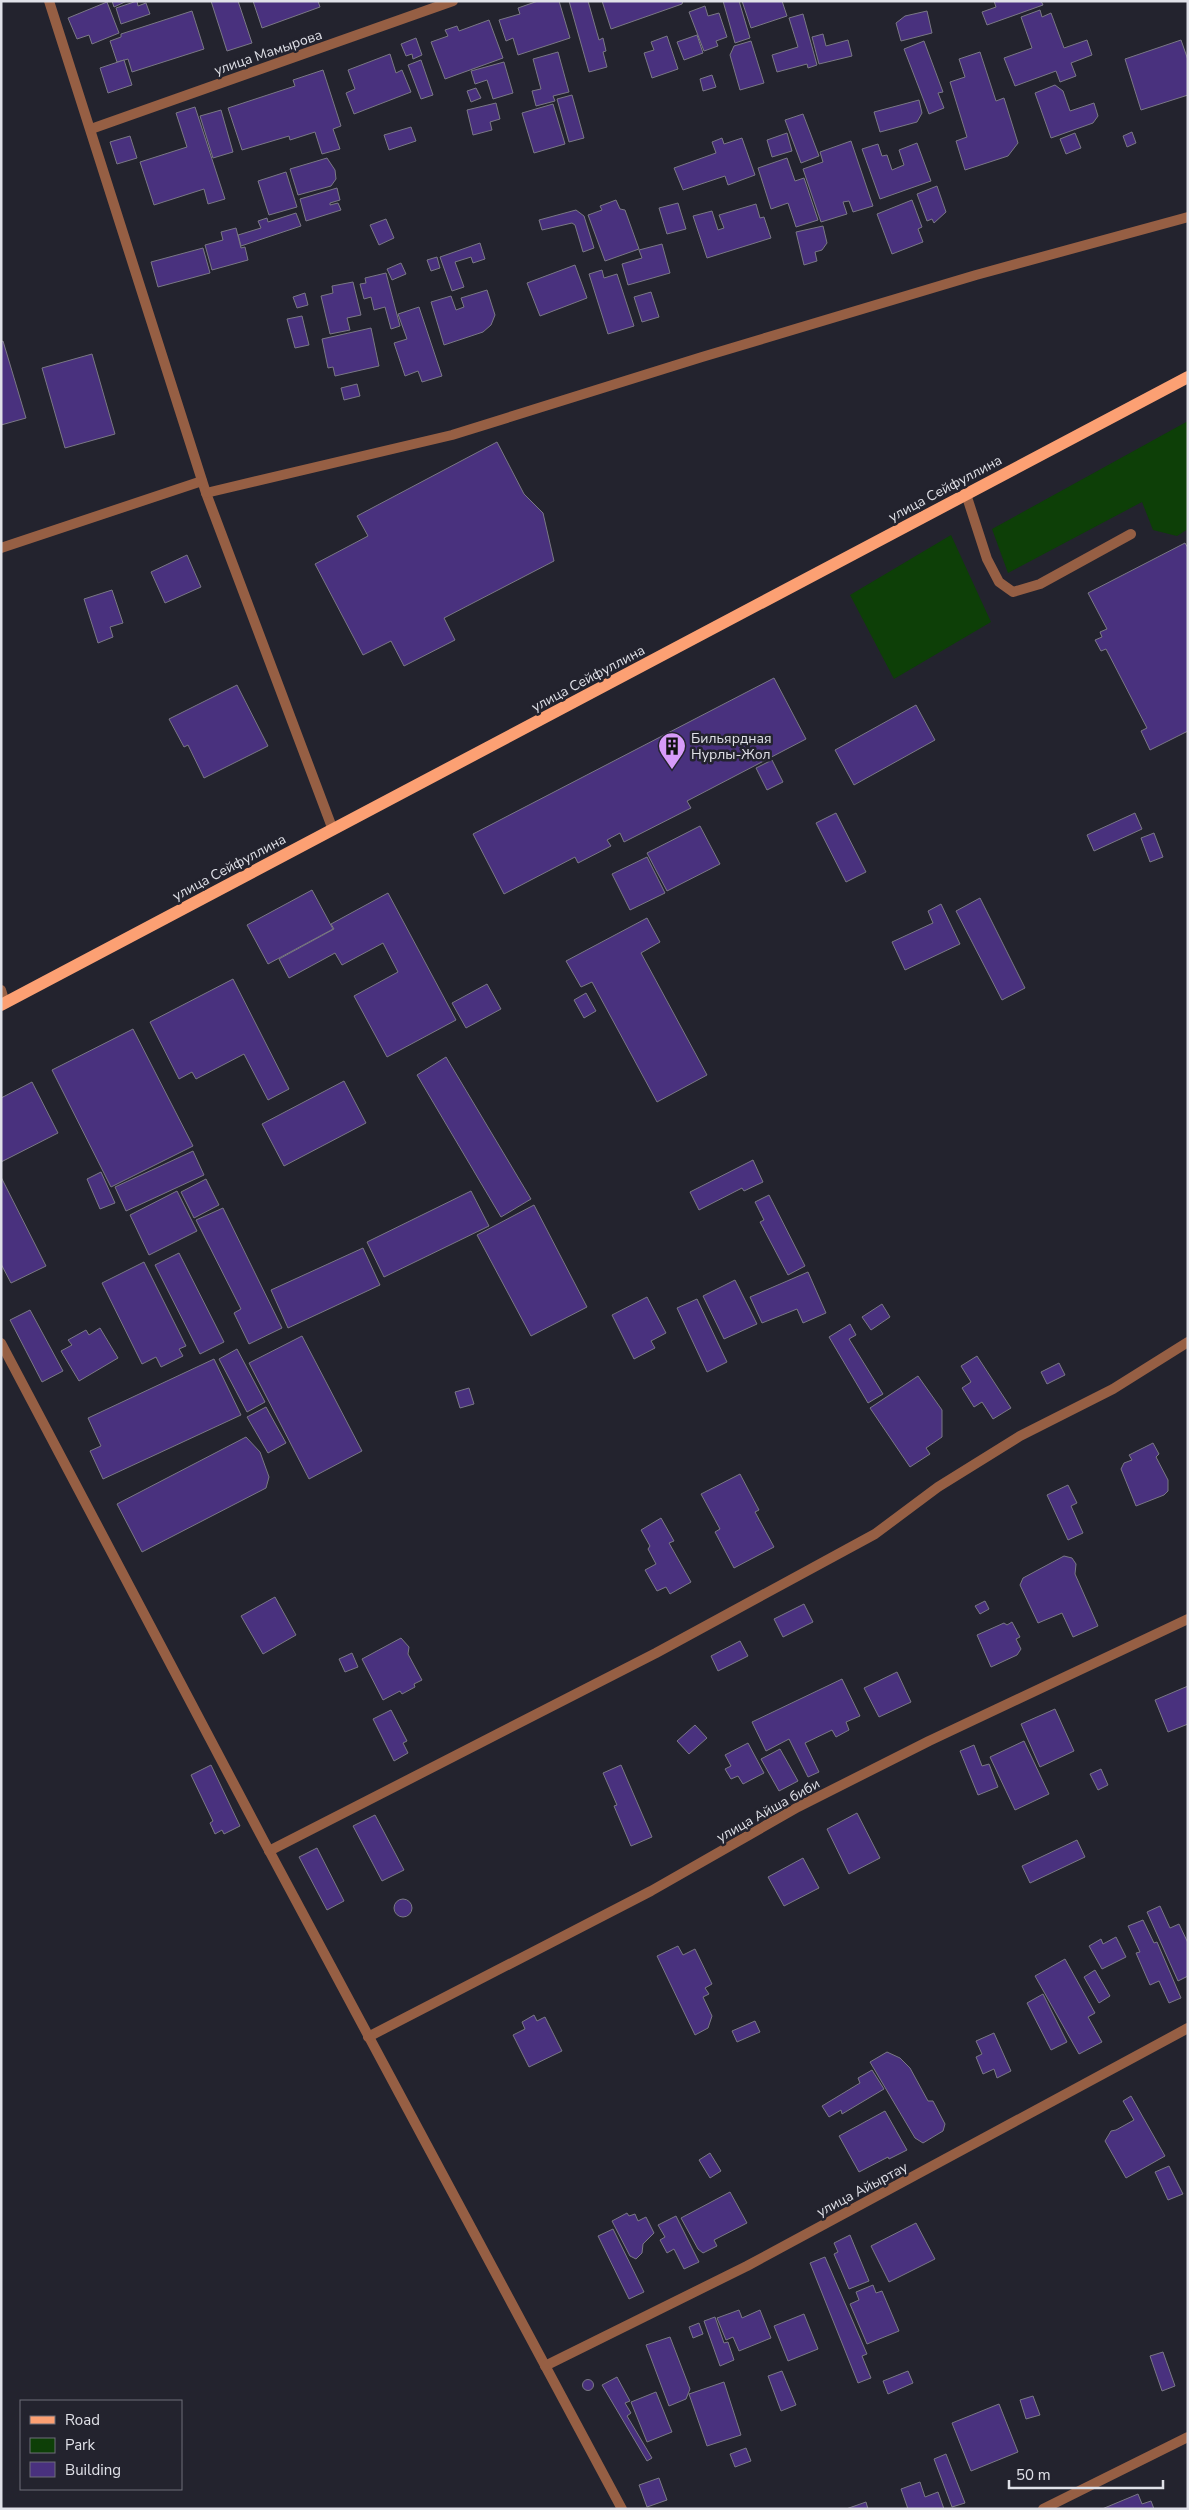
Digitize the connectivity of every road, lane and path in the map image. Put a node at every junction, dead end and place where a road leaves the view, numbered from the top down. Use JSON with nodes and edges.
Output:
{"nodes":[{"id":1,"x":50,"y":1,"type":"edge"},
{"id":2,"x":453,"y":1,"type":"edge"},
{"id":3,"x":91,"y":129,"type":"junction"},
{"id":4,"x":1188,"y":217,"type":"edge"},
{"id":5,"x":1188,"y":377,"type":"edge"},
{"id":6,"x":202,"y":481,"type":"junction"},
{"id":7,"x":206,"y":493,"type":"junction"},
{"id":8,"x":966,"y":494,"type":"junction"},
{"id":9,"x":1131,"y":534,"type":"dead end"},
{"id":10,"x":1,"y":548,"type":"edge"},
{"id":11,"x":333,"y":830,"type":"junction"},
{"id":12,"x":1,"y":990,"type":"edge"},
{"id":13,"x":3,"y":1004,"type":"edge"},
{"id":14,"x":1188,"y":1342,"type":"edge"},
{"id":15,"x":1,"y":1343,"type":"edge"},
{"id":16,"x":1188,"y":1620,"type":"edge"},
{"id":17,"x":269,"y":1851,"type":"junction"},
{"id":18,"x":1188,"y":2028,"type":"edge"},
{"id":19,"x":368,"y":2037,"type":"junction"},
{"id":20,"x":545,"y":2366,"type":"junction"},
{"id":21,"x":1188,"y":2437,"type":"edge"},
{"id":22,"x":622,"y":2509,"type":"edge"},
{"id":23,"x":1043,"y":2509,"type":"edge"}],
"edges":[{"from":1,"to":3,"type":"street"},
{"from":2,"to":3,"type":"street","name":"улица Мамырова"},
{"from":3,"to":6,"type":"street"},
{"from":4,"to":7,"type":"street"},
{"from":5,"to":8,"type":"main road","name":"улица Сейфуллина"},
{"from":6,"to":7,"type":"street"},
{"from":6,"to":10,"type":"street"},
{"from":7,"to":11,"type":"street"},
{"from":8,"to":9,"type":"street"},
{"from":8,"to":11,"type":"main road","name":"улица Сейфуллина"},
{"from":11,"to":13,"type":"main road","name":"улица Сейфуллина"},
{"from":12,"to":13,"type":"street"},
{"from":14,"to":17,"type":"street"},
{"from":15,"to":17,"type":"street"},
{"from":16,"to":19,"type":"street","name":"улица Айша биби"},
{"from":17,"to":19,"type":"street"},
{"from":18,"to":20,"type":"street","name":"улица Айыртау"},
{"from":19,"to":20,"type":"street"},
{"from":20,"to":22,"type":"street"},
{"from":21,"to":23,"type":"street"}]}
